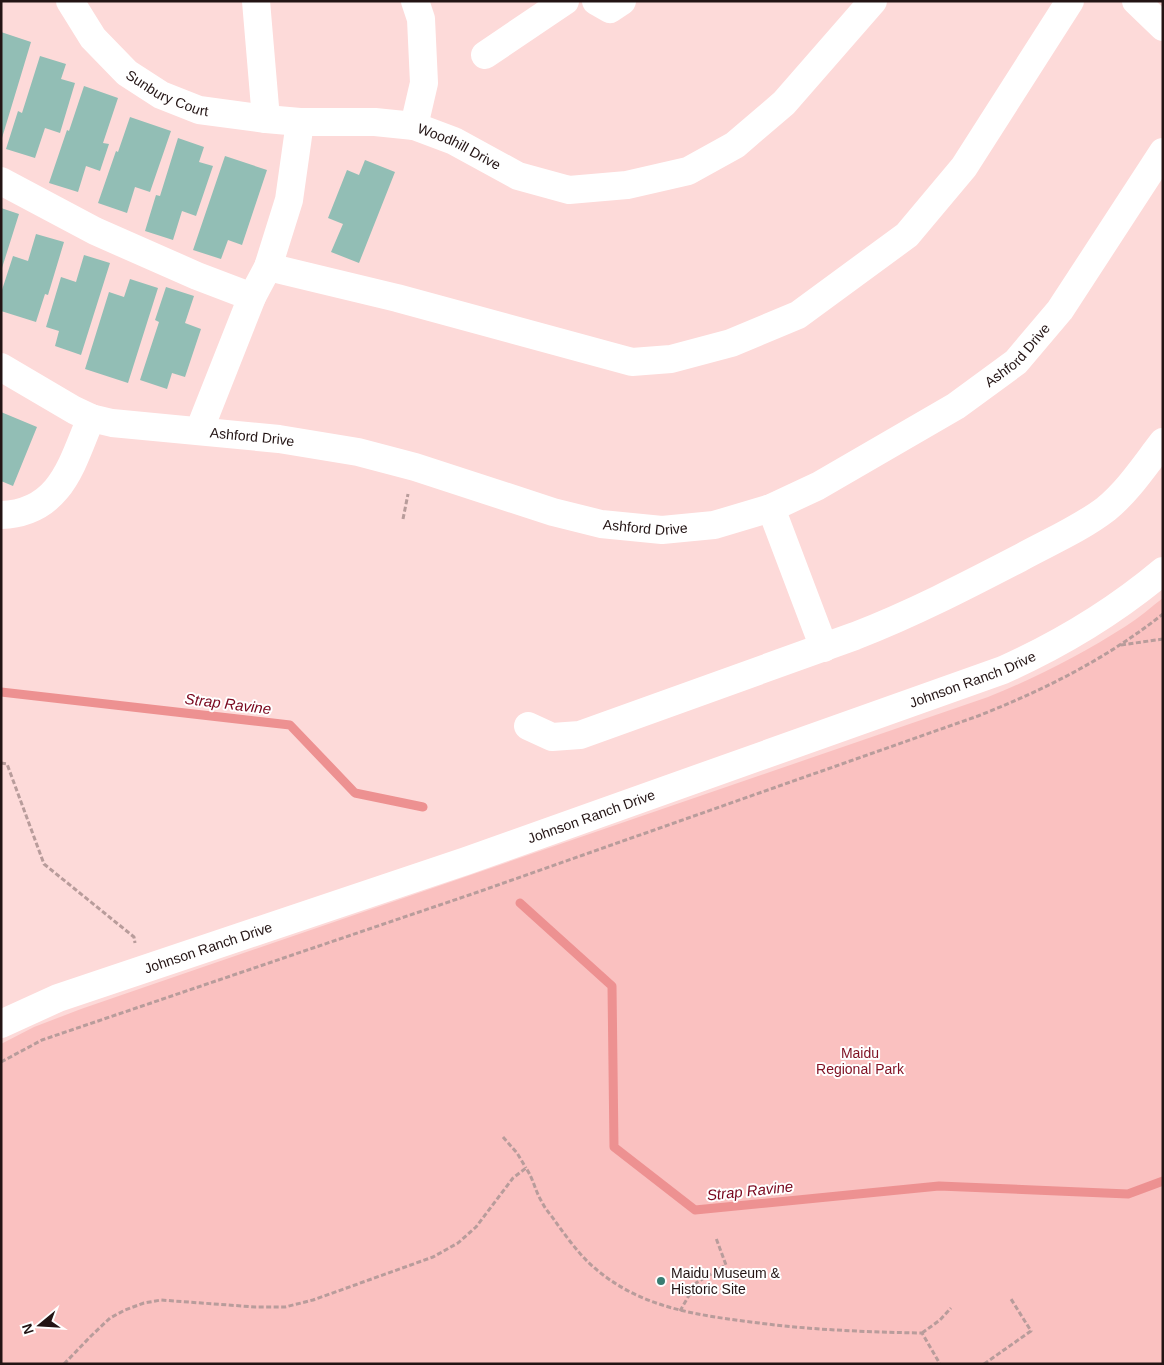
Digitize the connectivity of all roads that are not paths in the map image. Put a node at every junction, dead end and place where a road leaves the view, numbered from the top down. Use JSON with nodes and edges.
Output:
{"nodes":[{"id":1,"x":70,"y":1,"type":"edge"},
{"id":2,"x":256,"y":1,"type":"edge"},
{"id":3,"x":415,"y":1,"type":"edge"},
{"id":4,"x":565,"y":1,"type":"edge"},
{"id":5,"x":596,"y":1,"type":"edge"},
{"id":6,"x":622,"y":1,"type":"edge"},
{"id":7,"x":1070,"y":1,"type":"edge"},
{"id":8,"x":1136,"y":1,"type":"edge"},
{"id":9,"x":863,"y":5,"type":"edge"},
{"id":10,"x":1163,"y":27,"type":"edge"},
{"id":11,"x":485,"y":55,"type":"dead end"},
{"id":12,"x":266,"y":119,"type":"junction"},
{"id":13,"x":300,"y":122,"type":"junction"},
{"id":14,"x":414,"y":126,"type":"junction"},
{"id":15,"x":1163,"y":152,"type":"edge"},
{"id":16,"x":1,"y":181,"type":"edge"},
{"id":17,"x":268,"y":268,"type":"junction"},
{"id":18,"x":252,"y":297,"type":"junction"},
{"id":19,"x":1,"y":367,"type":"edge"},
{"id":20,"x":92,"y":418,"type":"junction"},
{"id":21,"x":198,"y":431,"type":"junction"},
{"id":22,"x":1163,"y":442,"type":"edge"},
{"id":23,"x":771,"y":508,"type":"junction"},
{"id":24,"x":1,"y":516,"type":"edge"},
{"id":25,"x":1163,"y":571,"type":"edge"},
{"id":26,"x":824,"y":648,"type":"junction"},
{"id":27,"x":528,"y":726,"type":"dead end"},
{"id":28,"x":1,"y":1024,"type":"edge"}],
"edges":[{"from":1,"to":12,"type":"street","name":"Sunbury Court"},
{"from":2,"to":12,"type":"street"},
{"from":3,"to":14,"type":"street"},
{"from":4,"to":11,"type":"street"},
{"from":5,"to":6,"type":"street"},
{"from":7,"to":17,"type":"street"},
{"from":8,"to":10,"type":"street"},
{"from":9,"to":14,"type":"street","name":"Woodhill Drive"},
{"from":12,"to":13,"type":"street","name":"Sunbury Court"},
{"from":13,"to":14,"type":"street","name":"Woodhill Drive"},
{"from":13,"to":17,"type":"street"},
{"from":15,"to":23,"type":"street","name":"Ashford Drive"},
{"from":16,"to":18,"type":"street"},
{"from":17,"to":18,"type":"street"},
{"from":18,"to":21,"type":"street"},
{"from":19,"to":20,"type":"street","name":"Ashford Drive"},
{"from":20,"to":21,"type":"street","name":"Ashford Drive"},
{"from":20,"to":24,"type":"street"},
{"from":21,"to":23,"type":"street","name":"Ashford Drive"},
{"from":22,"to":26,"type":"street"},
{"from":23,"to":26,"type":"street"},
{"from":25,"to":28,"type":"street","name":"Johnson Ranch Drive"},
{"from":26,"to":27,"type":"street"}]}
